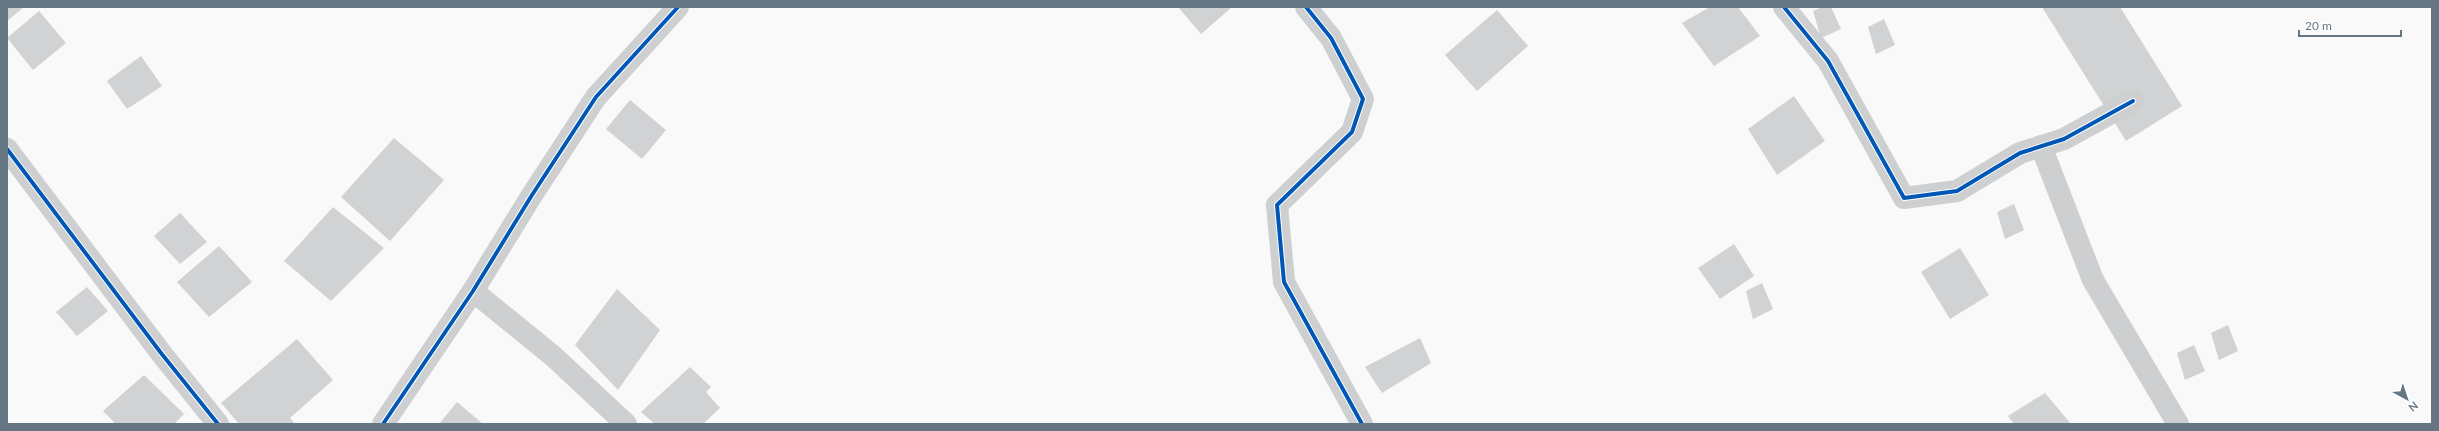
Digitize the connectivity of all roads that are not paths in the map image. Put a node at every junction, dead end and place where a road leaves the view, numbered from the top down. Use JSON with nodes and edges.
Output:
{"nodes":[{"id":1,"x":678,"y":7,"type":"edge"},
{"id":2,"x":1306,"y":7,"type":"edge"},
{"id":3,"x":1784,"y":7,"type":"edge"},
{"id":4,"x":2133,"y":102,"type":"dead end"},
{"id":5,"x":2041,"y":146,"type":"junction"},
{"id":6,"x":7,"y":149,"type":"edge"},
{"id":7,"x":473,"y":291,"type":"junction"},
{"id":8,"x":218,"y":424,"type":"edge"},
{"id":9,"x":383,"y":424,"type":"edge"},
{"id":10,"x":626,"y":424,"type":"edge"},
{"id":11,"x":1362,"y":424,"type":"edge"},
{"id":12,"x":2178,"y":424,"type":"edge"}],
"edges":[{"from":1,"to":7,"type":"street"},
{"from":2,"to":11,"type":"street"},
{"from":3,"to":5,"type":"street"},
{"from":4,"to":5,"type":"street"},
{"from":5,"to":12,"type":"street"},
{"from":6,"to":8,"type":"street"},
{"from":7,"to":9,"type":"street"},
{"from":7,"to":10,"type":"street"}]}
